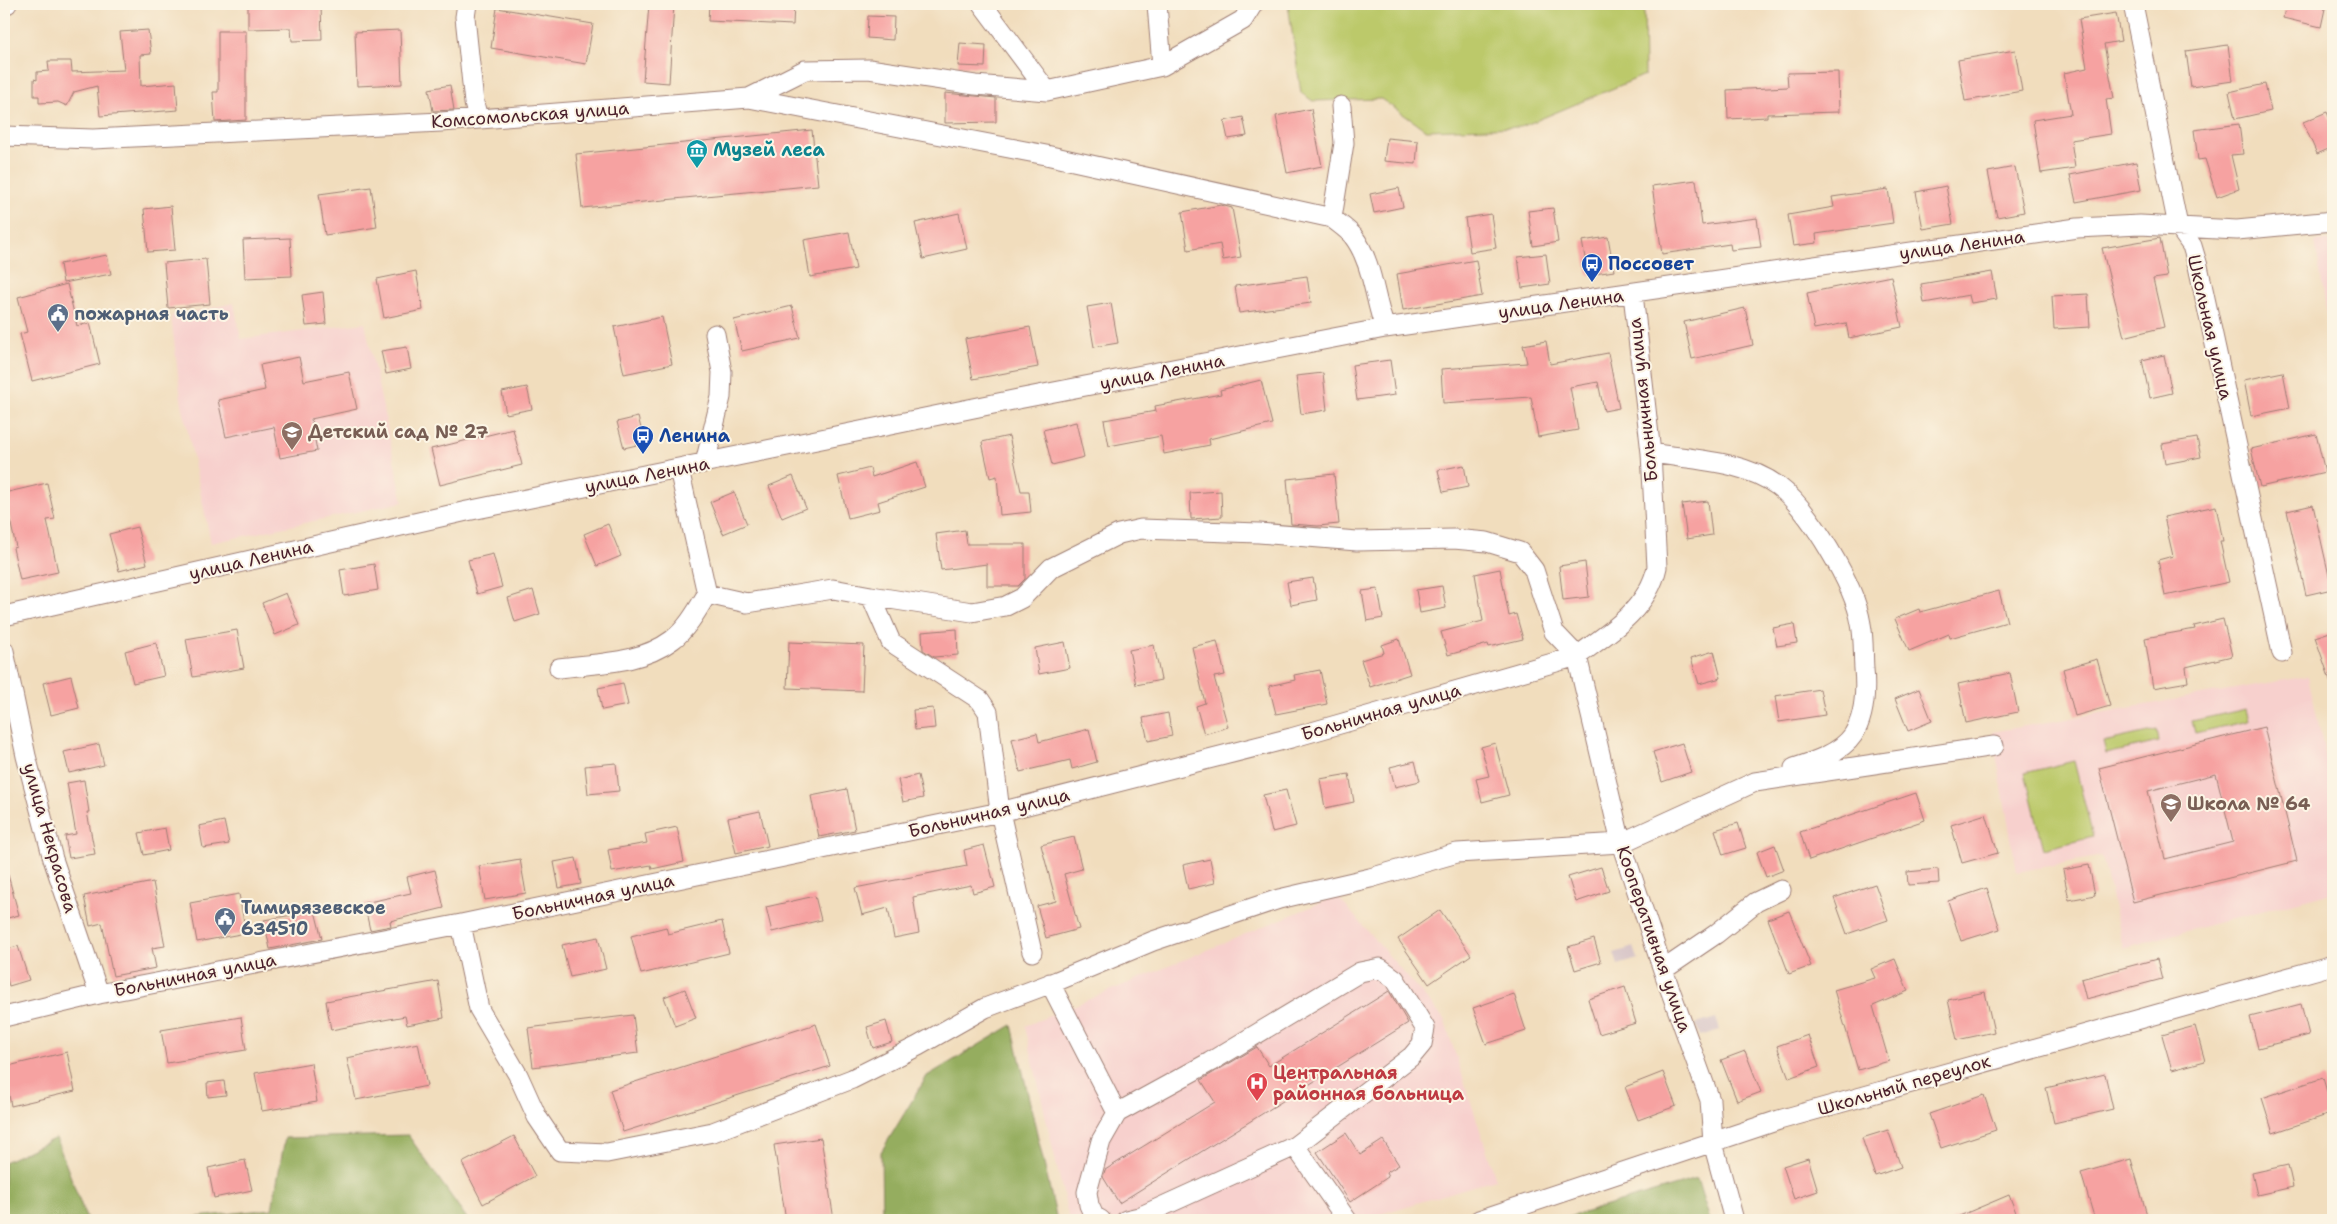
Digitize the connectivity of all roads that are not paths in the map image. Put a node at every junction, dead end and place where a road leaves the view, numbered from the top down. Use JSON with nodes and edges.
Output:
{"nodes":[{"id":1,"x":467,"y":4,"type":"edge"},
{"id":2,"x":982,"y":4,"type":"edge"},
{"id":3,"x":1157,"y":4,"type":"edge"},
{"id":4,"x":1253,"y":4,"type":"edge"},
{"id":5,"x":2133,"y":4,"type":"edge"},
{"id":6,"x":1162,"y":66,"type":"junction"},
{"id":7,"x":1047,"y":91,"type":"junction"},
{"id":8,"x":749,"y":98,"type":"junction"},
{"id":9,"x":1341,"y":106,"type":"dead end"},
{"id":10,"x":478,"y":118,"type":"junction"},
{"id":11,"x":4,"y":136,"type":"edge"},
{"id":12,"x":1332,"y":218,"type":"junction"},
{"id":13,"x":2333,"y":221,"type":"edge"},
{"id":14,"x":2178,"y":226,"type":"junction"},
{"id":15,"x":1632,"y":294,"type":"junction"},
{"id":16,"x":1385,"y":328,"type":"junction"},
{"id":17,"x":715,"y":334,"type":"dead end"},
{"id":18,"x":1651,"y":453,"type":"junction"},
{"id":19,"x":706,"y":463,"type":"junction"},
{"id":20,"x":679,"y":469,"type":"junction"},
{"id":21,"x":708,"y":594,"type":"junction"},
{"id":22,"x":871,"y":596,"type":"junction"},
{"id":23,"x":4,"y":616,"type":"edge"},
{"id":24,"x":4,"y":651,"type":"edge"},
{"id":25,"x":2282,"y":653,"type":"dead end"},
{"id":26,"x":1577,"y":656,"type":"junction"},
{"id":27,"x":558,"y":668,"type":"dead end"},
{"id":28,"x":1994,"y":746,"type":"dead end"},
{"id":29,"x":1755,"y":782,"type":"junction"},
{"id":30,"x":1000,"y":812,"type":"junction"},
{"id":31,"x":1621,"y":843,"type":"junction"},
{"id":32,"x":1781,"y":890,"type":"dead end"},
{"id":33,"x":461,"y":924,"type":"junction"},
{"id":34,"x":1032,"y":952,"type":"dead end"},
{"id":35,"x":2333,"y":965,"type":"edge"},
{"id":36,"x":1663,"y":970,"type":"junction"},
{"id":37,"x":1050,"y":983,"type":"junction"},
{"id":38,"x":99,"y":994,"type":"junction"},
{"id":39,"x":4,"y":1017,"type":"edge"},
{"id":40,"x":1117,"y":1113,"type":"junction"},
{"id":41,"x":1713,"y":1143,"type":"junction"},
{"id":42,"x":1295,"y":1146,"type":"junction"},
{"id":43,"x":1484,"y":1219,"type":"edge"},
{"id":44,"x":1101,"y":1220,"type":"edge"},
{"id":45,"x":1126,"y":1220,"type":"edge"},
{"id":46,"x":1347,"y":1220,"type":"edge"},
{"id":47,"x":1734,"y":1220,"type":"edge"}],
"edges":[{"from":1,"to":10,"type":"street"},
{"from":2,"to":7,"type":"street"},
{"from":3,"to":6,"type":"street"},
{"from":4,"to":6,"type":"street","name":"Комсомольская улица"},
{"from":5,"to":14,"type":"street","name":"Школьная улица"},
{"from":6,"to":7,"type":"street","name":"Комсомольская улица"},
{"from":7,"to":8,"type":"street","name":"Комсомольская улица"},
{"from":8,"to":10,"type":"street","name":"Комсомольская улица"},
{"from":8,"to":12,"type":"street"},
{"from":9,"to":12,"type":"street"},
{"from":10,"to":11,"type":"street","name":"Комсомольская улица"},
{"from":12,"to":16,"type":"street"},
{"from":13,"to":14,"type":"street","name":"улица Ленина"},
{"from":14,"to":15,"type":"street","name":"улица Ленина"},
{"from":14,"to":25,"type":"street","name":"Школьная улица"},
{"from":15,"to":16,"type":"street","name":"улица Ленина"},
{"from":15,"to":18,"type":"street","name":"Больничная улица"},
{"from":16,"to":19,"type":"street","name":"улица Ленина"},
{"from":17,"to":19,"type":"street"},
{"from":18,"to":26,"type":"street","name":"Больничная улица"},
{"from":18,"to":29,"type":"street"},
{"from":19,"to":20,"type":"street","name":"улица Ленина"},
{"from":20,"to":21,"type":"street"},
{"from":20,"to":23,"type":"street","name":"улица Ленина"},
{"from":21,"to":22,"type":"street"},
{"from":21,"to":27,"type":"street"},
{"from":22,"to":26,"type":"street"},
{"from":22,"to":30,"type":"street"},
{"from":24,"to":38,"type":"street","name":"улица Некрасова"},
{"from":26,"to":30,"type":"street","name":"Больничная улица"},
{"from":26,"to":31,"type":"street","name":"Кооперативная улица"},
{"from":28,"to":29,"type":"street"},
{"from":29,"to":31,"type":"street"},
{"from":30,"to":33,"type":"street","name":"Больничная улица"},
{"from":30,"to":34,"type":"street"},
{"from":31,"to":36,"type":"street","name":"Кооперативная улица"},
{"from":31,"to":37,"type":"street"},
{"from":32,"to":36,"type":"street"},
{"from":33,"to":37,"type":"street"},
{"from":33,"to":38,"type":"street","name":"Больничная улица"},
{"from":35,"to":41,"type":"street","name":"Школьный переулок"},
{"from":36,"to":41,"type":"street","name":"Кооперативная улица"},
{"from":37,"to":40,"type":"street"},
{"from":38,"to":39,"type":"street","name":"Больничная улица"},
{"from":40,"to":42,"type":"street"},
{"from":40,"to":44,"type":"street"},
{"from":41,"to":43,"type":"street","name":"Школьный переулок"},
{"from":41,"to":47,"type":"street","name":"Кооперативная улица"},
{"from":42,"to":45,"type":"street"},
{"from":42,"to":46,"type":"street"}]}
